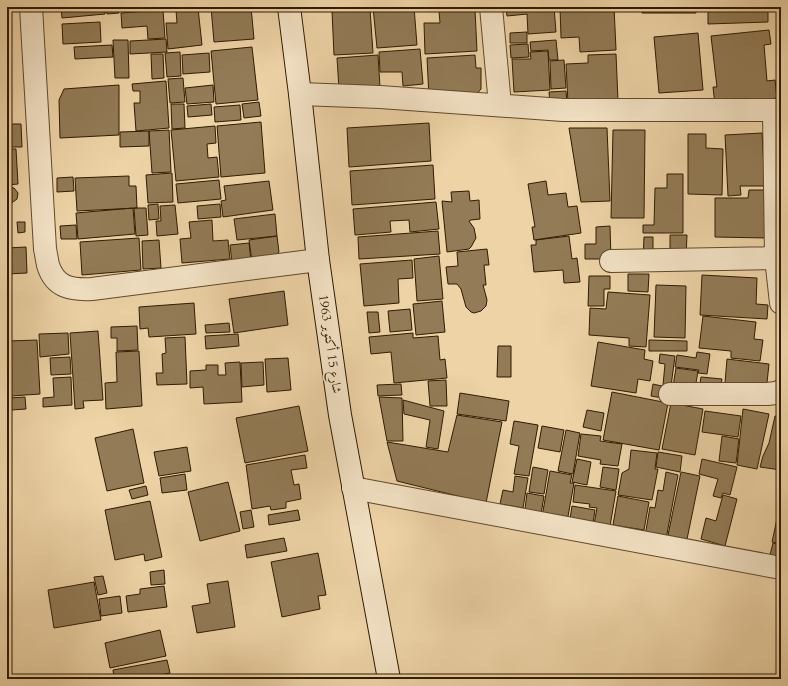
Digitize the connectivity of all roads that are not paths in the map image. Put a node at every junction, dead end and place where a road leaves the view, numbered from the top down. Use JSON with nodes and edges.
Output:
{"nodes":[{"id":1,"x":31,"y":7,"type":"edge"},
{"id":2,"x":288,"y":7,"type":"edge"},
{"id":3,"x":491,"y":7,"type":"edge"},
{"id":4,"x":300,"y":94,"type":"junction"},
{"id":5,"x":500,"y":106,"type":"junction"},
{"id":6,"x":778,"y":110,"type":"edge"},
{"id":7,"x":776,"y":258,"type":"junction"},
{"id":8,"x":318,"y":260,"type":"junction"},
{"id":9,"x":611,"y":261,"type":"dead end"},
{"id":10,"x":781,"y":303,"type":"edge"},
{"id":11,"x":781,"y":391,"type":"edge"},
{"id":12,"x":670,"y":394,"type":"dead end"},
{"id":13,"x":354,"y":488,"type":"junction"},
{"id":14,"x":781,"y":568,"type":"edge"},
{"id":15,"x":389,"y":679,"type":"edge"}],
"edges":[{"from":1,"to":8,"type":"street"},
{"from":2,"to":4,"type":"street","name":"شارع 15 أكتوبر 1963"},
{"from":3,"to":5,"type":"street"},
{"from":4,"to":5,"type":"street"},
{"from":4,"to":8,"type":"street","name":"شارع 15 أكتوبر 1963"},
{"from":5,"to":6,"type":"street"},
{"from":6,"to":7,"type":"street"},
{"from":7,"to":9,"type":"street"},
{"from":7,"to":10,"type":"street"},
{"from":8,"to":13,"type":"street","name":"شارع 15 أكتوبر 1963"},
{"from":11,"to":12,"type":"street"},
{"from":13,"to":14,"type":"street"},
{"from":13,"to":15,"type":"street","name":"شارع 15 أكتوبر 1963"}]}
